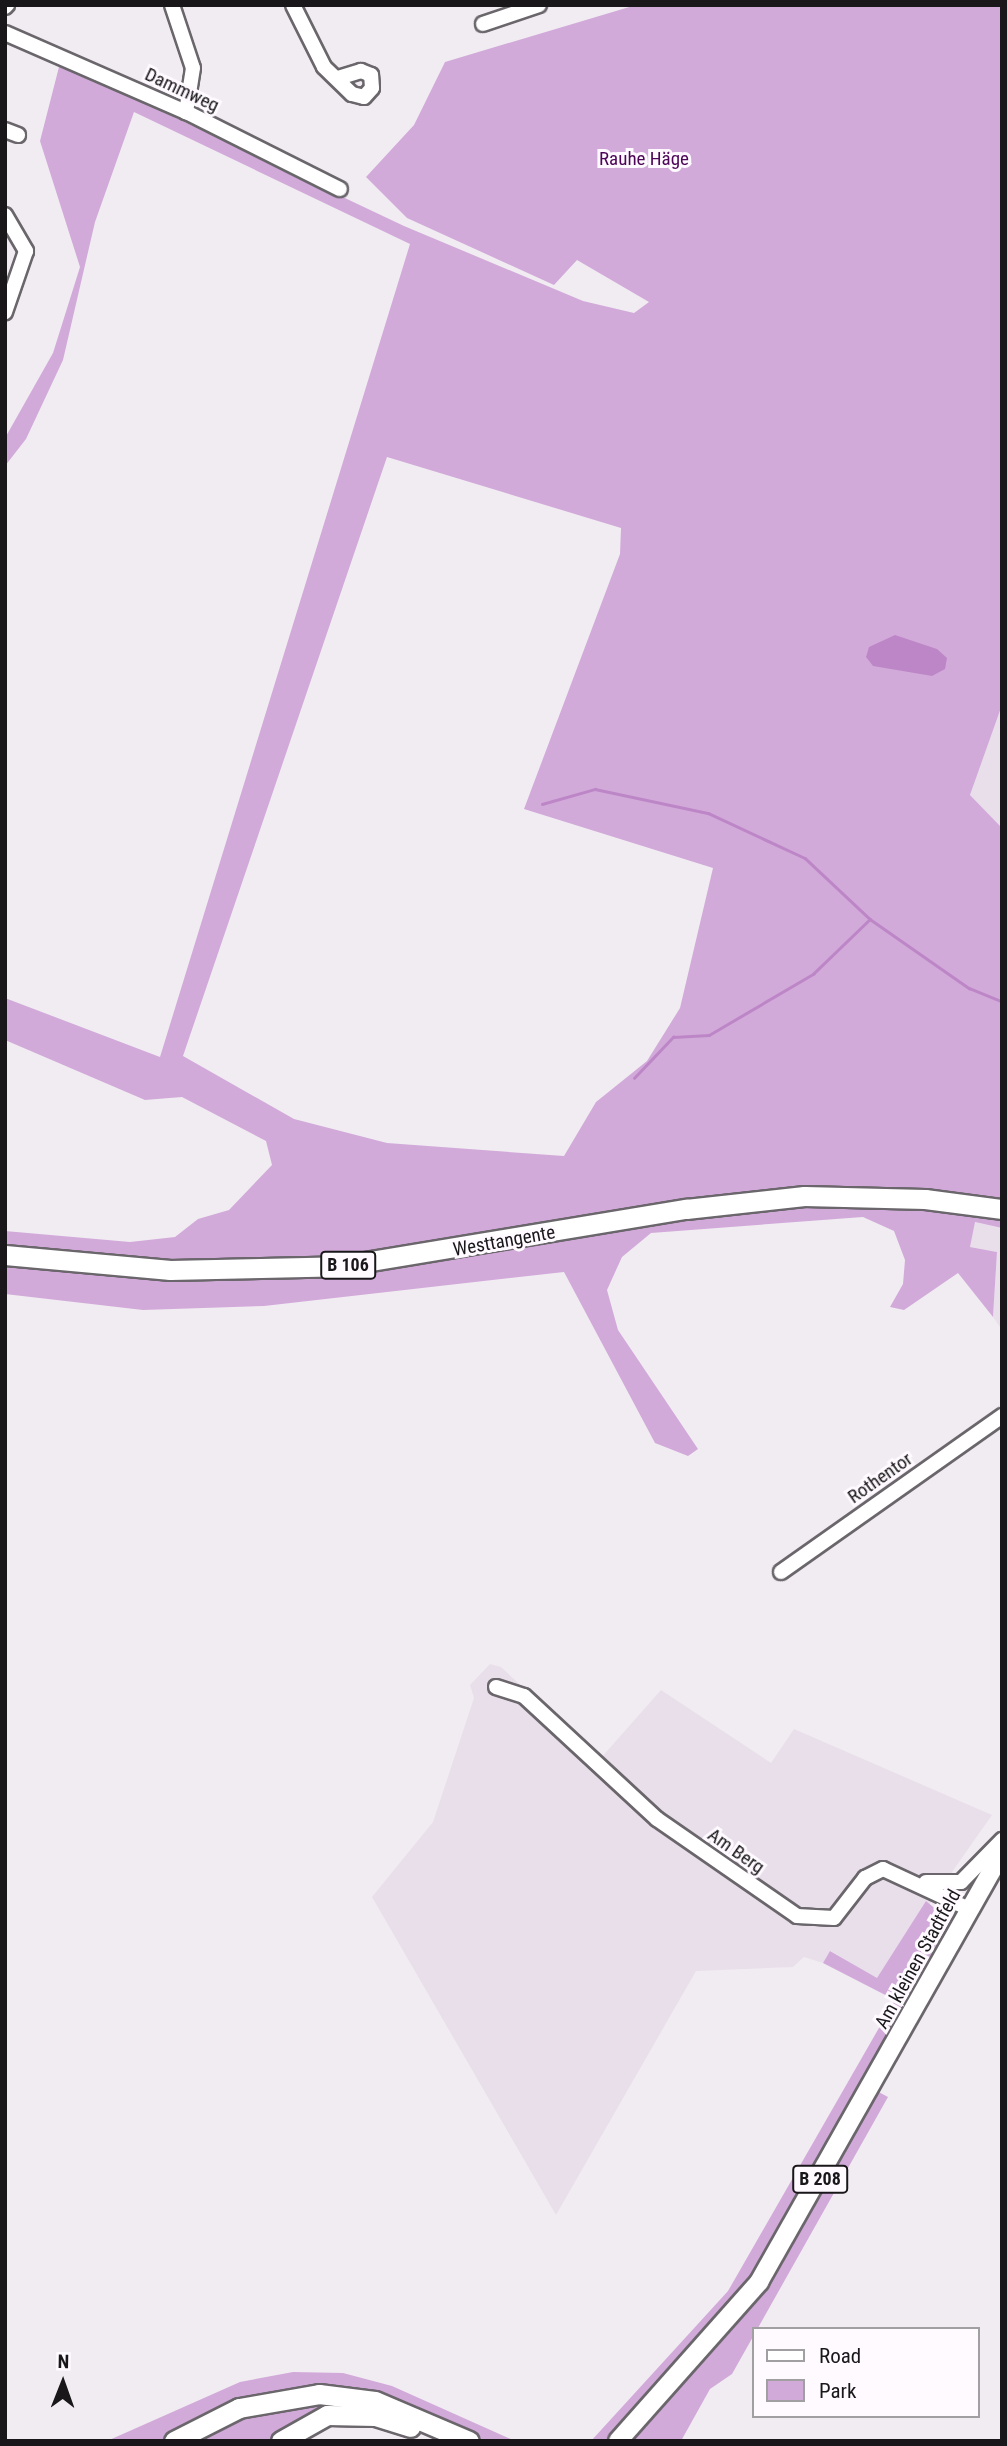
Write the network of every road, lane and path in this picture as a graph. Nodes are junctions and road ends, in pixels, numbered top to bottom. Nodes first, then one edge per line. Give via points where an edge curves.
1 (172, 5) edge
2 (293, 5) edge
3 (539, 5) edge
4 (483, 24) dead end
5 (5, 33) edge
6 (338, 78) dead end
7 (186, 112) junction
8 (340, 189) dead end
9 (5, 215) edge
10 (5, 312) edge
11 (1002, 1209) edge
12 (5, 1255) edge
13 (1002, 1416) edge
14 (781, 1572) dead end
15 (496, 1687) dead end
16 (1002, 1840) edge
17 (1002, 1852) edge
18 (918, 1881) junction
19 (969, 1909) junction
20 (174, 2441) edge
21 (281, 2441) edge
22 (442, 2441) edge
23 (469, 2441) edge
24 (618, 2441) edge

1 - 7 street via 194,68
2 - 6 street via 318,58
3 - 4 street
5 - 7 street, Dammweg
7 - 8 street, Dammweg
9 - 10 street via 26,251
11 - 12 highway, Westtangente / B 106 via 925,1199 804,1196 686,1209 340,1266 170,1270
13 - 14 street, Rothentor
15 - 18 street, Am Berg via 524,1696 657,1819 797,1916 834,1918 877,1871 896,1870
16 - 18 street via 961,1882
17 - 19 main road, Am kleinen Stadtfeld / B 208
18 - 19 street, Am Berg
19 - 24 main road, Am kleinen Stadtfeld / B 208 via 759,2282
20 - 23 highway via 239,2408 319,2394 375,2401
21 - 22 highway via 308,2421 349,2413 400,2423

